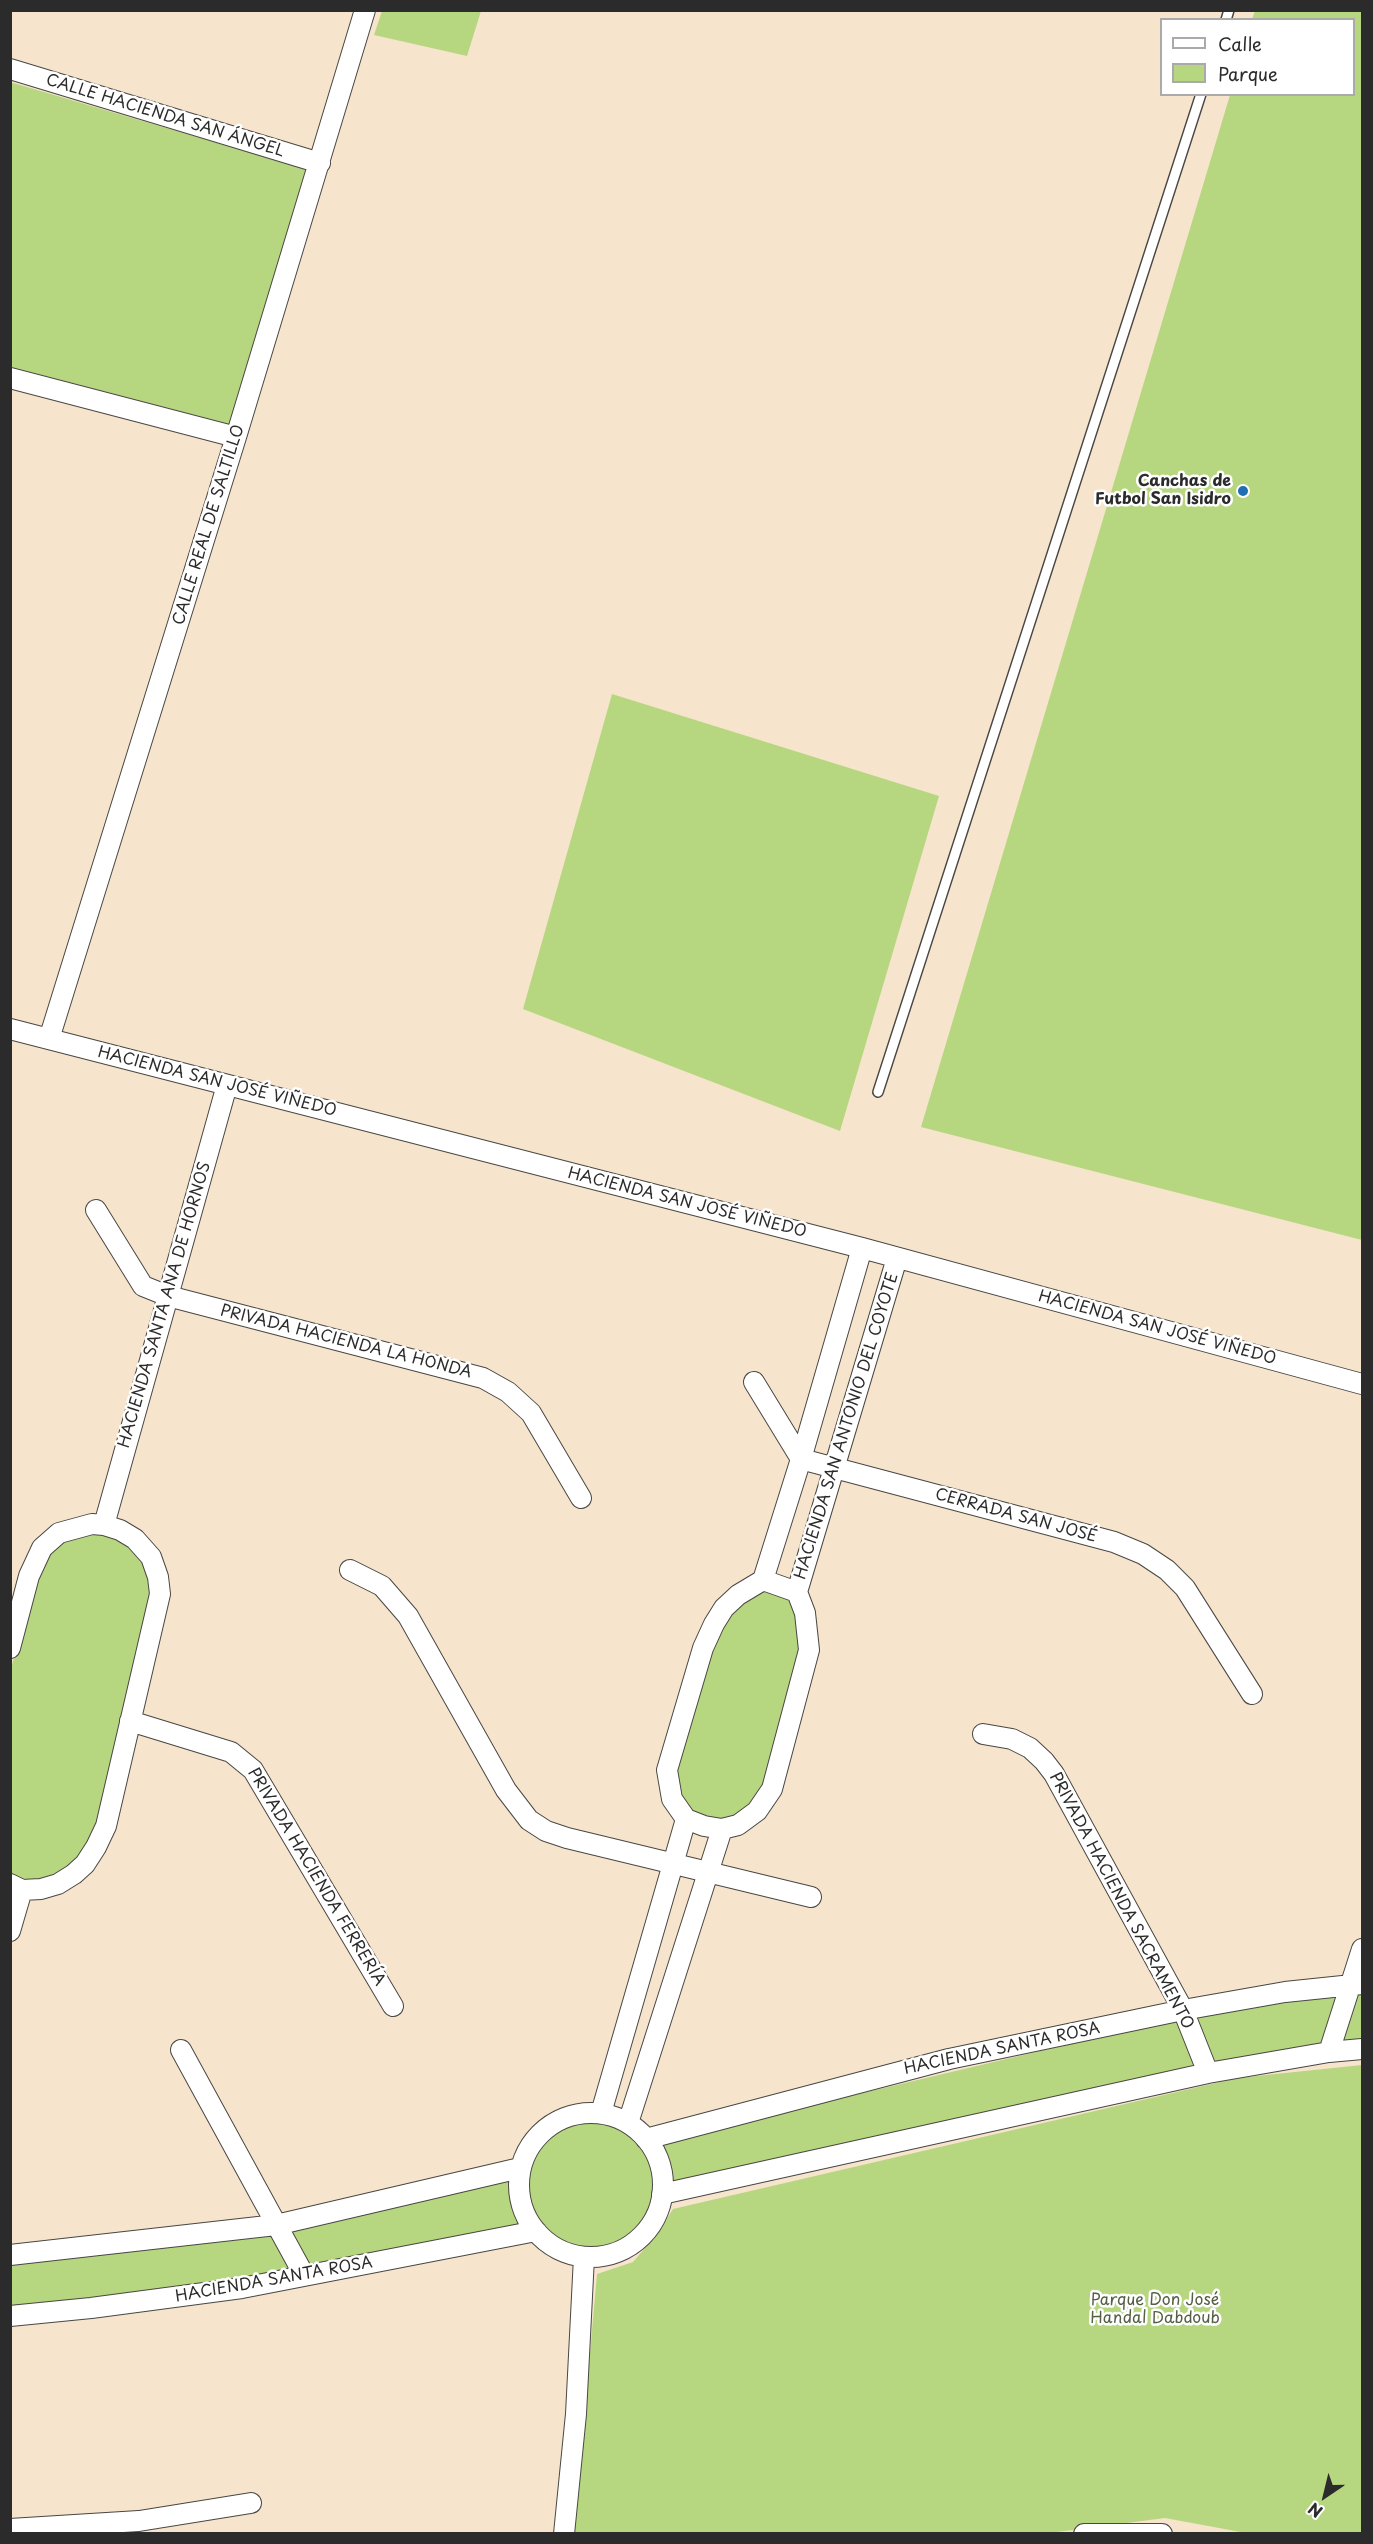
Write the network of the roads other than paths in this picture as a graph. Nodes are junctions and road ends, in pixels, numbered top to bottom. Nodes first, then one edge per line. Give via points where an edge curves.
1 (365, 10) edge
2 (10, 69) edge
3 (1200, 96) edge
4 (320, 163) junction
5 (10, 378) edge
6 (236, 437) junction
7 (10, 1029) edge
8 (49, 1039) junction
9 (226, 1085) junction
10 (878, 1092) dead end
11 (96, 1210) dead end
12 (862, 1248) junction
13 (897, 1258) junction
14 (168, 1296) junction
15 (754, 1382) dead end
16 (1362, 1384) edge
17 (801, 1459) junction
18 (833, 1468) junction
19 (581, 1498) dead end
20 (104, 1525) junction
21 (350, 1570) dead end
22 (763, 1580) junction
23 (797, 1592) junction
24 (10, 1648) edge
25 (1252, 1694) dead end
26 (130, 1721) junction
27 (983, 1734) dead end
28 (686, 1819) junction
29 (722, 1829) junction
30 (673, 1865) junction
31 (708, 1874) junction
32 (16, 1887) edge
33 (811, 1897) dead end
34 (10, 1931) edge
35 (1362, 1949) edge
36 (1357, 1984) edge
37 (393, 2006) dead end
38 (1183, 2010) junction
39 (1362, 2049) edge
40 (181, 2050) dead end
41 (1329, 2052) junction
42 (1208, 2073) junction
43 (602, 2113) junction
44 (628, 2123) junction
45 (646, 2139) junction
46 (520, 2168) junction
47 (662, 2194) junction
48 (276, 2225) junction
49 (536, 2231) junction
50 (10, 2255) edge
51 (584, 2256) junction
52 (304, 2275) junction
53 (10, 2316) edge
54 (251, 2504) dead end
55 (10, 2529) edge
56 (564, 2534) edge
57 (1084, 2534) edge
58 (1162, 2534) edge

1 - 4 street, CALLE REAL DE SALTILLO
2 - 4 street, CALLE HACIENDA SAN ÁNGEL
3 - 10 lane
4 - 6 street, CALLE REAL DE SALTILLO
5 - 6 street
6 - 8 street, CALLE REAL DE SALTILLO
7 - 8 street, HACIENDA SAN JOSÉ VIÑEDO
8 - 9 street, HACIENDA SAN JOSÉ VIÑEDO
9 - 12 street, HACIENDA SAN JOSÉ VIÑEDO
9 - 14 street, HACIENDA SANTA ANA DE HORNOS
11 - 14 street, PRIVADA HACIENDA LA HONDA via 143,1286
12 - 13 street, HACIENDA SAN JOSÉ VIÑEDO
12 - 17 street
13 - 16 street, HACIENDA SAN JOSÉ VIÑEDO
13 - 18 street, HACIENDA SAN ANTONIO DEL COYOTE
14 - 19 street, PRIVADA HACIENDA LA HONDA via 483,1378 508,1392 531,1413
14 - 20 street, HACIENDA SANTA ANA DE HORNOS
15 - 17 street
17 - 18 street, CERRADA SAN JOSÉ
17 - 22 street
18 - 23 street, HACIENDA SAN ANTONIO DEL COYOTE
18 - 25 street, CERRADA SAN JOSÉ via 1114,1542 1143,1554 1185,1588
20 - 24 street via 76,1526 42,1548 29,1576
20 - 26 street via 135,1539 151,1557 159,1585
21 - 30 street via 382,1586 408,1616 506,1790 529,1820 567,1838
22 - 23 street
22 - 28 street via 724,1608 703,1648 667,1770 672,1799
23 - 29 street, HACIENDA SAN ANTONIO DEL COYOTE via 805,1613 809,1650 772,1789 757,1811 738,1825
26 - 32 street via 106,1826 85,1864 58,1884 41,1889
26 - 37 street, PRIVADA HACIENDA FERRERÍA via 231,1752 254,1770
27 - 38 street, PRIVADA HACIENDA SACRAMENTO via 1012,1739 1044,1761
28 - 29 street
28 - 30 street
29 - 31 street
30 - 31 street
30 - 43 street
31 - 33 street
31 - 44 street
32 - 34 street
35 - 36 street
36 - 38 street, HACIENDA SANTA ROSA
36 - 41 street
38 - 42 street, PRIVADA HACIENDA SACRAMENTO
38 - 45 street, HACIENDA SANTA ROSA via 949,2059
39 - 41 street
40 - 48 street
41 - 42 street
42 - 47 street
43 - 44 street
43 - 46 street via 566,2116 550,2125 536,2136
44 - 45 street
45 - 47 street via 657,2156
46 - 48 street
46 - 49 street via 524,2212
47 - 51 street via 658,2212 636,2241 602,2256
48 - 50 street
48 - 52 street
49 - 51 street via 549,2244
49 - 52 street, HACIENDA SANTA ROSA
51 - 56 street via 576,2414
52 - 53 street, HACIENDA SANTA ROSA via 242,2288
54 - 55 street via 139,2521
57 - 58 street

